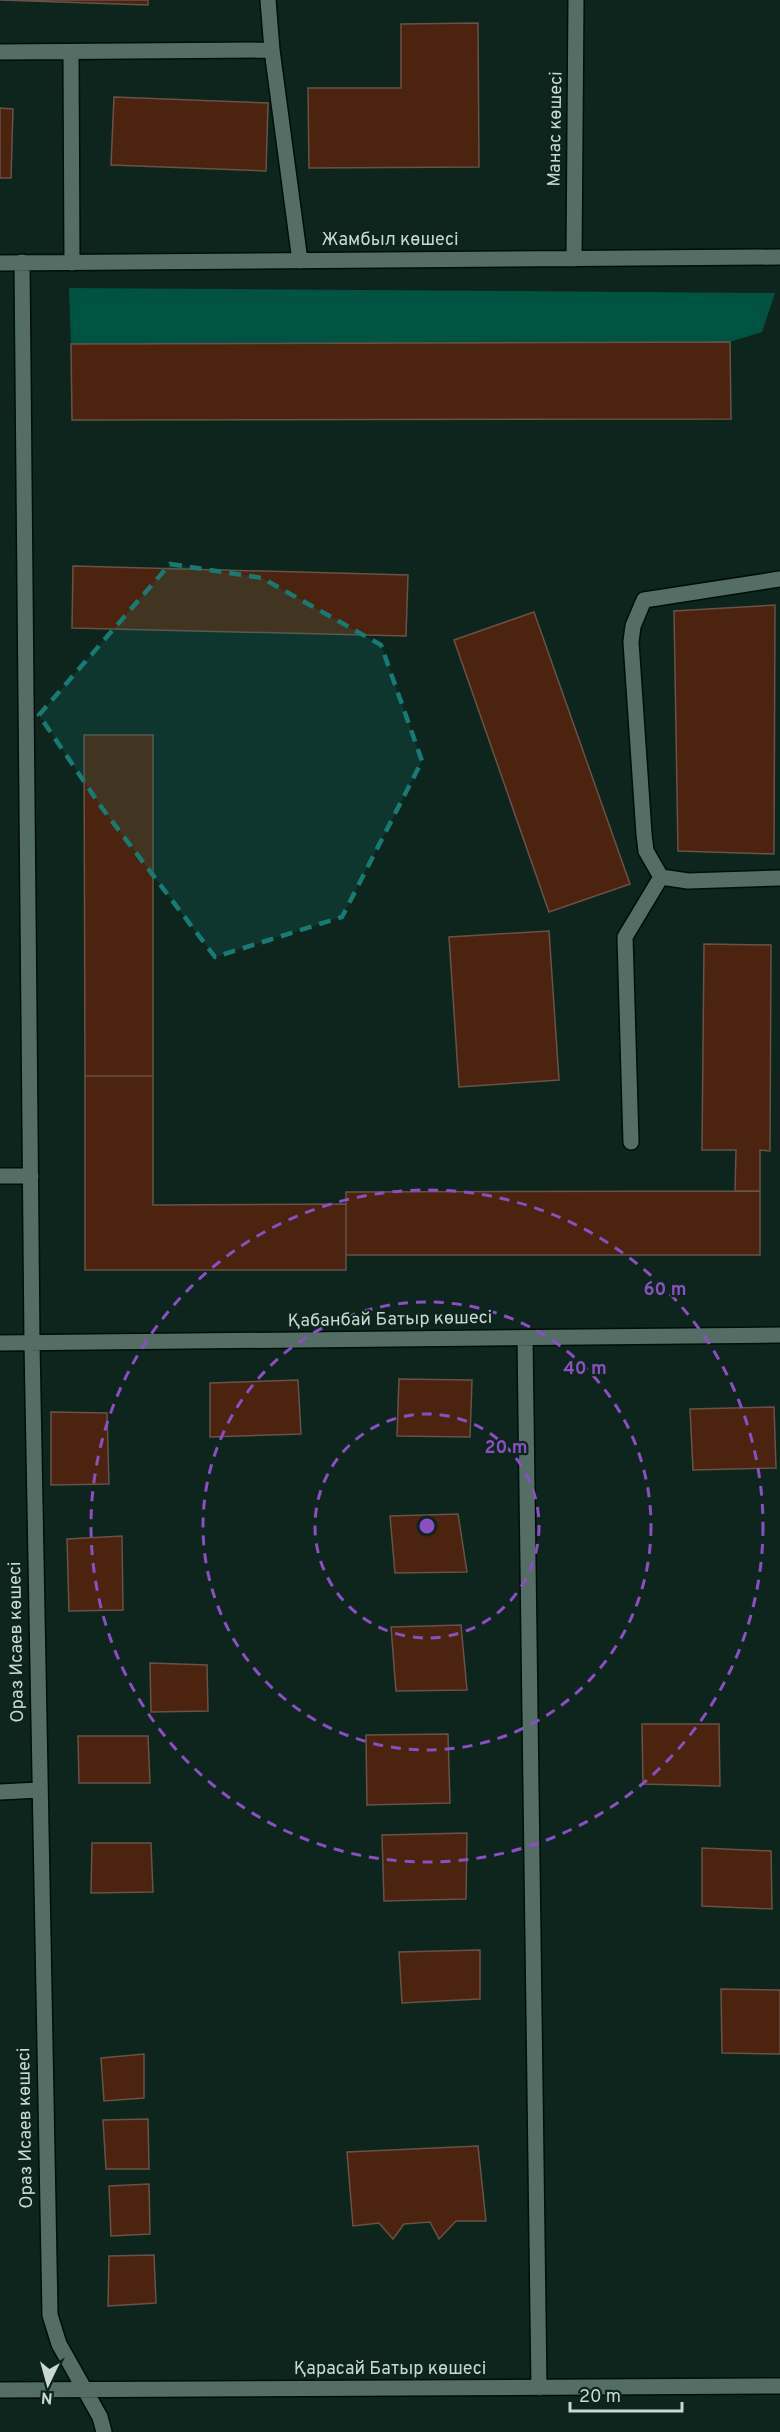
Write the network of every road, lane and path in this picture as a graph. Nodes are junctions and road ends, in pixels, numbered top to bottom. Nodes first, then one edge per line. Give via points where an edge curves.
1 (268, 0) edge
2 (576, 0) edge
3 (272, 50) junction
4 (0, 52) edge
5 (71, 53) junction
6 (780, 257) edge
7 (574, 259) junction
8 (300, 261) junction
9 (22, 262) junction
10 (72, 262) junction
11 (0, 263) edge
12 (780, 579) edge
13 (661, 877) junction
14 (780, 878) edge
15 (631, 1142) dead end
16 (0, 1176) edge
17 (31, 1176) junction
18 (780, 1335) edge
19 (525, 1338) junction
20 (0, 1343) edge
21 (32, 1343) junction
22 (39, 1790) junction
23 (0, 1792) edge
24 (780, 2386) edge
25 (539, 2388) junction
26 (0, 2390) edge
27 (85, 2390) junction
28 (104, 2432) edge

1 - 3 street
2 - 7 street, Манас көшесі
3 - 5 street
3 - 8 street
4 - 5 street
5 - 10 street
6 - 7 street, Жамбыл көшесі
7 - 8 street, Жамбыл көшесі
8 - 10 street, Жамбыл көшесі
9 - 10 street, Жамбыл көшесі
9 - 11 street, Жамбыл көшесі
9 - 17 street, Ораз Исаев көшесі
12 - 13 street via 644,600 633,626 644,834 646,851
13 - 14 street via 688,882
13 - 15 street via 625,937
16 - 17 street
17 - 21 street, Ораз Исаев көшесі
18 - 19 street, Қабанбай Батыр көшесі
19 - 21 street, Қабанбай Батыр көшесі
19 - 25 street
20 - 21 street, Қабанбай Батыр көшесі
21 - 22 street, Ораз Исаев көшесі
22 - 23 street
22 - 27 street, Ораз Исаев көшесі via 50,2314 59,2344
24 - 25 street, Қарасай Батыр көшесі
25 - 27 street, Қарасай Батыр көшесі
26 - 27 street, Қарасай Батыр көшесі
27 - 28 street, Ораз Исаев көшесі

